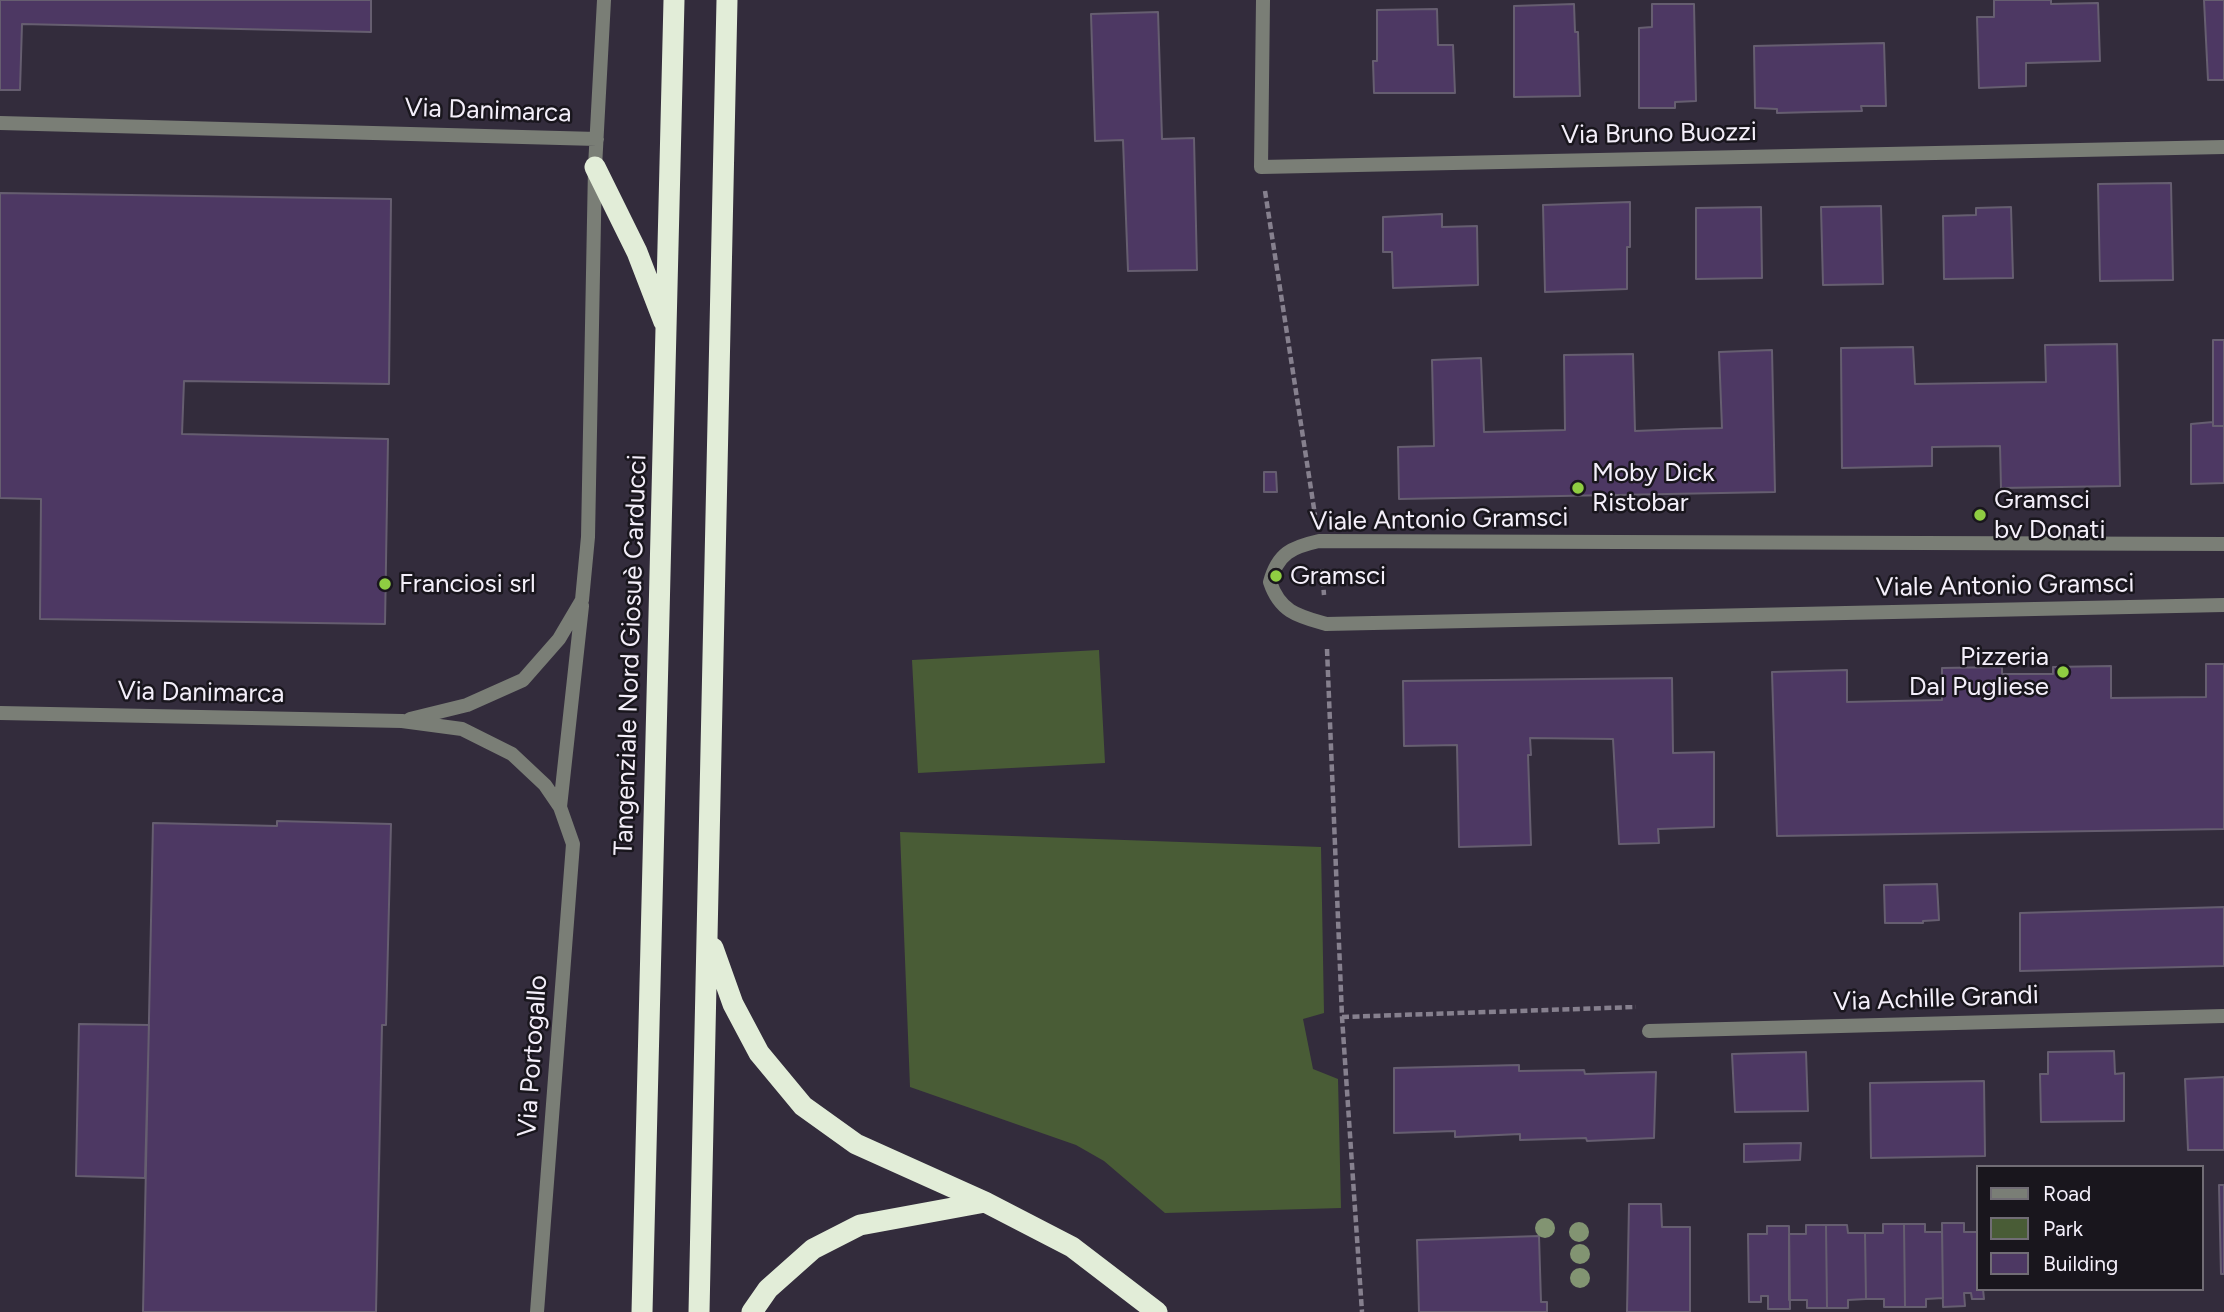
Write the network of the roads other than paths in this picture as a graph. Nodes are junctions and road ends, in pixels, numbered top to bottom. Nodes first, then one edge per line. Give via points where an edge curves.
1 (604, 0) edge
2 (674, 0) edge
3 (726, 0) edge
4 (1263, 0) edge
5 (0, 122) edge
6 (597, 139) junction
7 (2224, 147) edge
8 (595, 167) junction
9 (668, 331) junction
10 (2224, 544) edge
11 (582, 600) junction
12 (2224, 605) edge
13 (0, 713) edge
14 (401, 721) junction
15 (560, 807) junction
16 (708, 933) junction
17 (2224, 1016) edge
18 (1649, 1031) road end
19 (985, 1202) junction
20 (537, 1312) edge
21 (642, 1312) edge
22 (699, 1312) edge
23 (752, 1312) edge
24 (1157, 1312) edge

1 - 6 street
2 - 9 highway, Tangenziale Nord Giosuè Carducci
3 - 16 highway
4 - 7 street, Via Bruno Buozzi via 1261,167
5 - 6 street, Via Danimarca
6 - 8 street, Via Danimarca
8 - 9 highway via 638,252
8 - 11 street, Via Danimarca via 588,537
9 - 21 highway, Tangenziale Nord Giosuè Carducci
10 - 12 street, Viale Antonio Gramsci via 1320,541 1293,548 1278,561 1270,582 1275,597 1295,615 1326,624
11 - 14 street, Via Danimarca via 559,639 523,680 467,705
11 - 15 street, Via Danimarca
13 - 14 street, Via Danimarca
14 - 15 street, Via Danimarca via 462,729 512,754 545,785
15 - 20 street, Via Portogallo via 573,844
16 - 19 highway via 733,1004 752,1041 803,1106 856,1144
16 - 22 highway
17 - 18 street, Via Achille Grandi
19 - 23 highway via 860,1225 813,1249 768,1289
19 - 24 highway via 1072,1247

